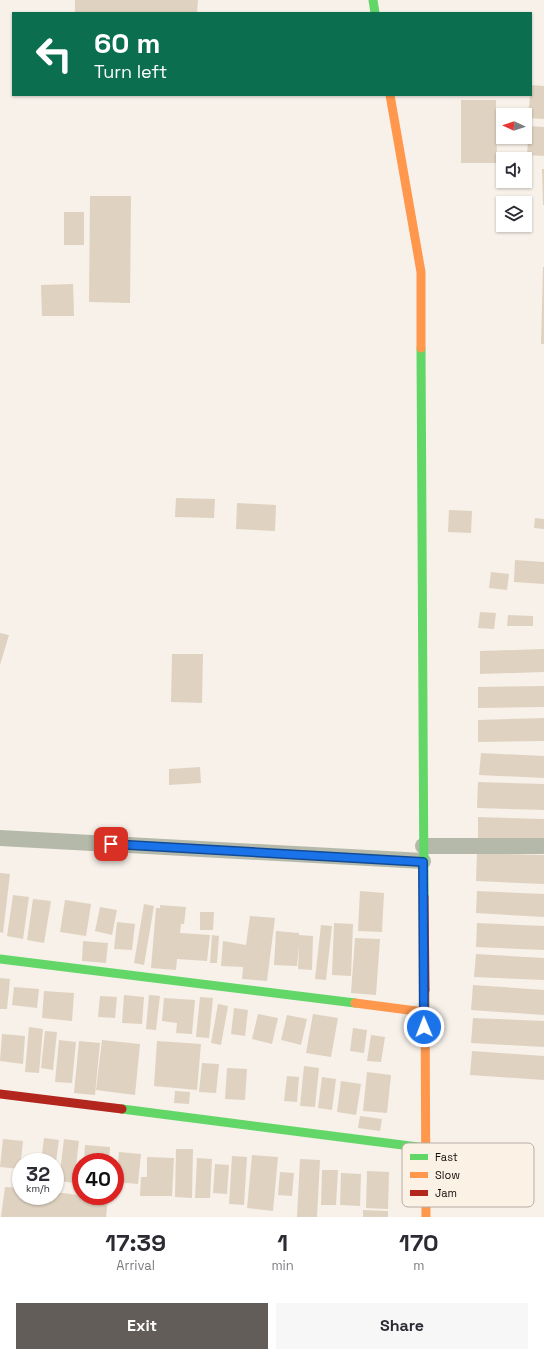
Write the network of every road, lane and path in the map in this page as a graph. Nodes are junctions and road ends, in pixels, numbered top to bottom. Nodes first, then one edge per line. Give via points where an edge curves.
1 (373, 0) edge
2 (376, 12) edge
3 (390, 96) edge
4 (0, 838) edge
5 (544, 846) edge
6 (423, 854) junction
7 (0, 959) edge
8 (424, 1012) junction
9 (0, 1094) edge
10 (426, 1143) edge
11 (402, 1145) edge

1 - 2 street
3 - 6 street via 421,272
4 - 6 street
5 - 6 street
6 - 8 street
7 - 8 street
8 - 10 street
9 - 11 street

